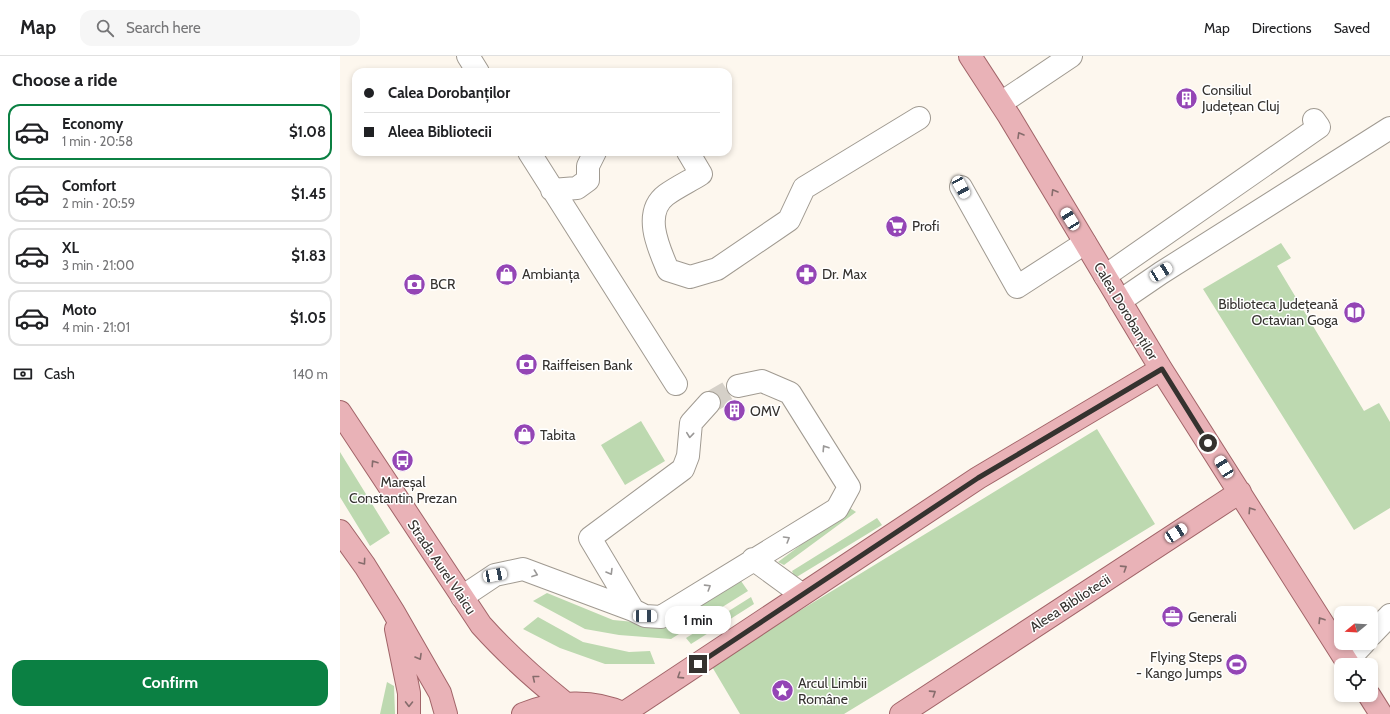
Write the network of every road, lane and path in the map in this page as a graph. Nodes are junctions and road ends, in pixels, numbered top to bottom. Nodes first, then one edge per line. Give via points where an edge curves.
1 (468, 56) edge
2 (970, 56) edge
3 (1071, 56) edge
4 (476, 68) edge
5 (1001, 103) junction
6 (919, 118) dead end
7 (1314, 120) dead end
8 (1390, 128) edge
9 (531, 156) edge
10 (593, 156) edge
11 (690, 156) edge
12 (961, 187) dead end
13 (552, 190) junction
14 (1085, 243) junction
15 (1105, 276) junction
16 (1120, 301) junction
17 (1162, 369) junction
18 (676, 384) dead end
19 (738, 386) tunnel mouth
20 (709, 403) tunnel mouth
21 (340, 412) edge
22 (1240, 492) junction
23 (340, 530) edge
24 (753, 559) junction
25 (801, 594) junction
26 (462, 597) junction
27 (393, 610) junction
28 (633, 610) junction
29 (1390, 615) edge
30 (1378, 628) edge
31 (1358, 650) edge
32 (1345, 658) edge
33 (1352, 658) edge
34 (1373, 702) edge
35 (565, 703) junction
36 (625, 713) edge
37 (409, 714) edge
38 (446, 714) edge
39 (523, 714) edge
40 (901, 714) edge
41 (1381, 714) edge

1 - 4 lane
2 - 5 main road, Calea Dorobanților
3 - 5 lane
14 -> 5 main road, Calea Dorobanților
6 - 11 lane via 804,188 789,220 717,268 690,278 668,270 656,245 654,214 664,196 701,174
7 - 15 lane via 1319,127
8 - 16 lane via 1161,272
9 - 13 lane
10 - 13 lane via 588,166 588,180 577,188
12 - 14 lane via 1017,287
13 - 18 lane
14 - 15 main road, Calea Dorobanților
15 - 16 main road, Calea Dorobanților
16 - 17 main road, Calea Dorobanților
17 - 22 main road, Calea Dorobanților
17 - 25 main road via 978,478
24 -> 19 lane via 837,509 849,487 790,393 762,381
20 -> 28 lane via 691,423 688,456 683,469 590,538
26 -> 21 main road, Strada Aurel Vlaicu
32 -> 22 main road, Calea Dorobanților
40 -> 22 main road, Aleea Bibliotecii
23 -> 27 main road
24 - 25 lane
28 -> 24 lane via 645,616 661,617
25 -> 36 main road
26 -> 28 lane via 495,575 523,570
35 -> 26 main road, Strada Aurel Vlaicu via 502,649 481,625
27 -> 37 main road via 409,693
27 -> 38 main road via 440,693
29 - 30 lane
31 - 33 lane
34 - 41 main road
35 - 36 main road via 595,704
35 - 39 main road

